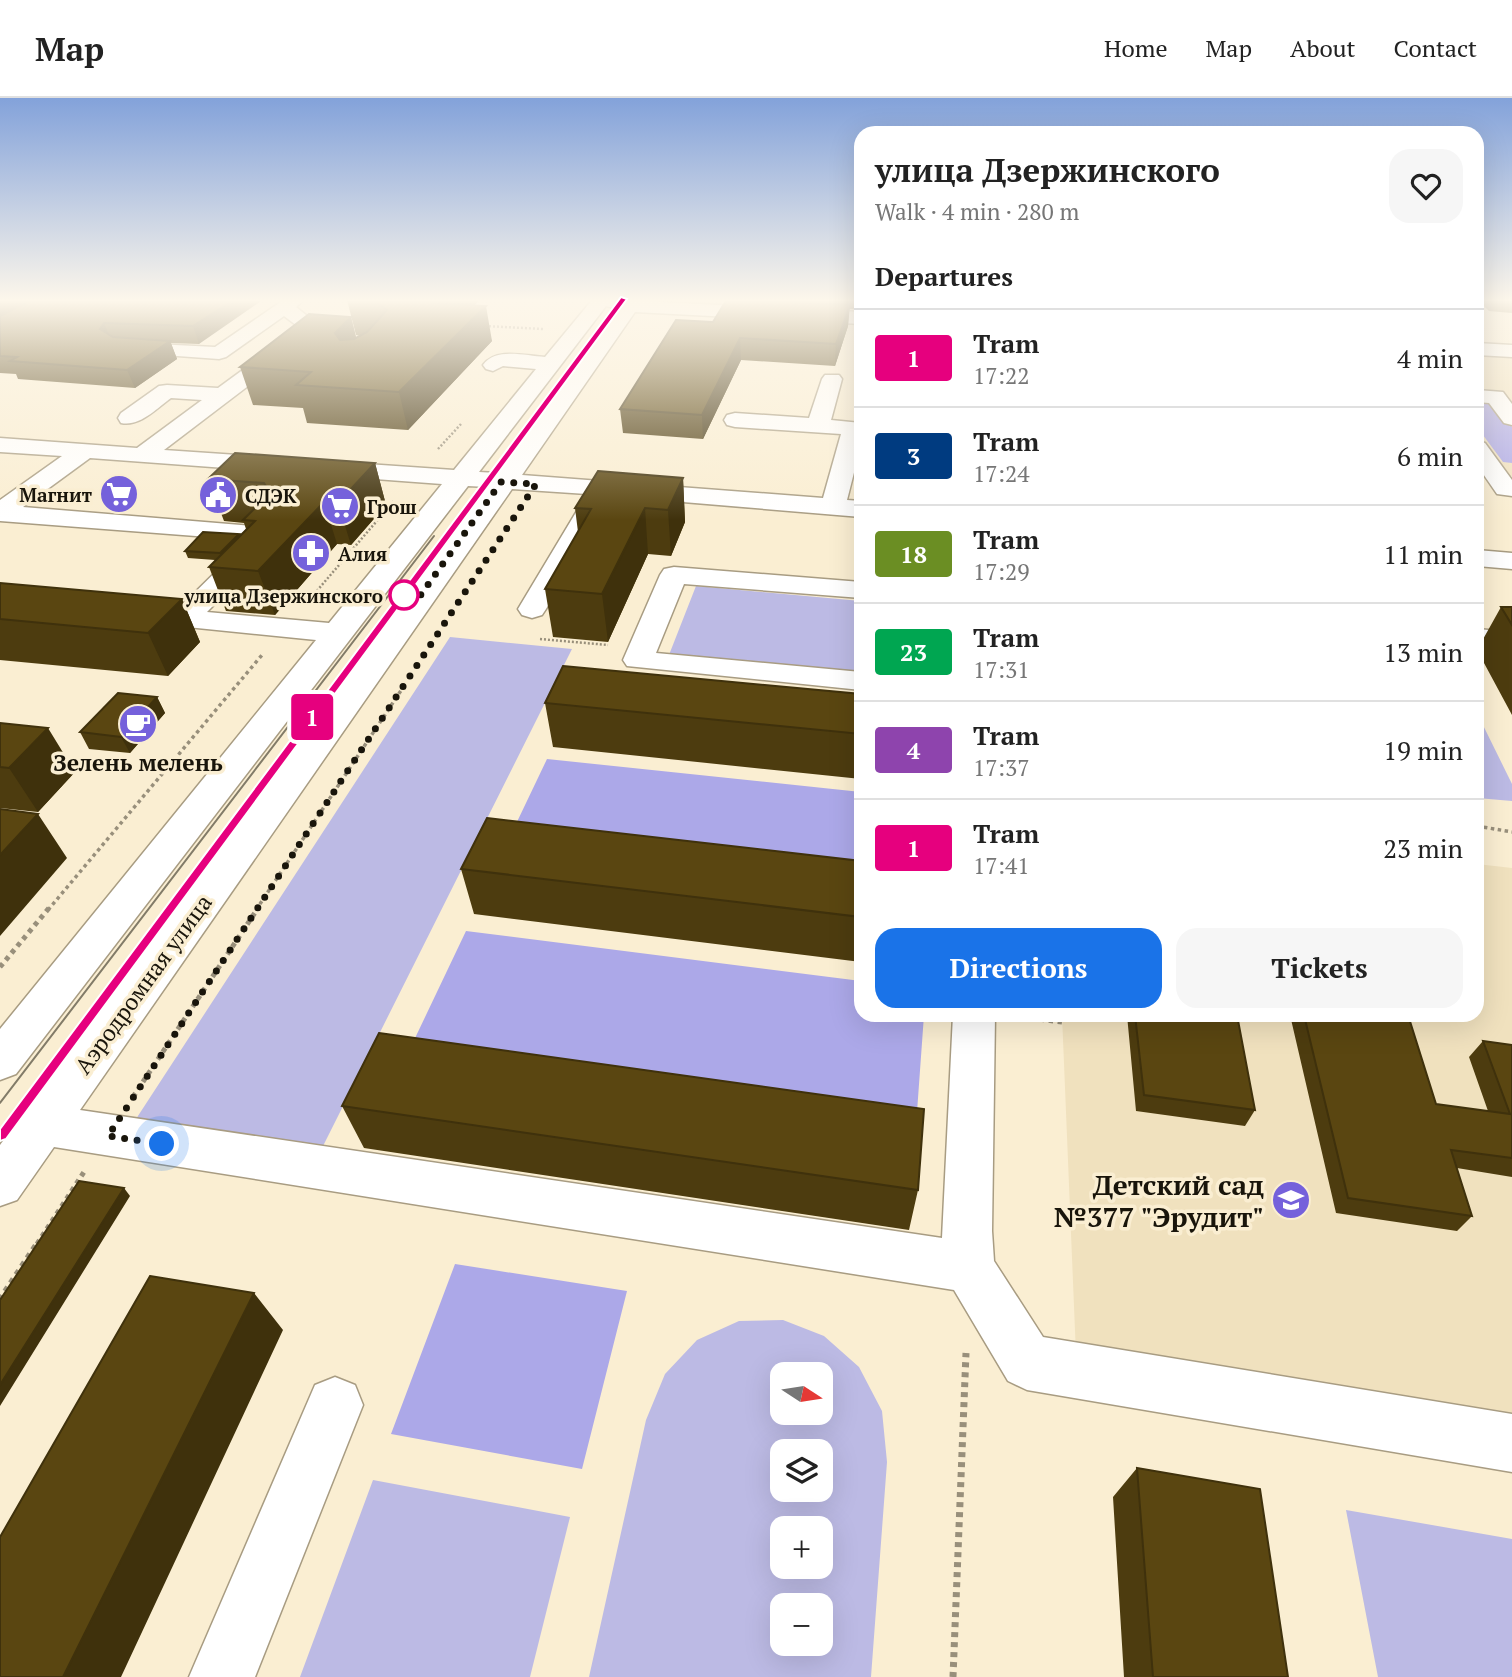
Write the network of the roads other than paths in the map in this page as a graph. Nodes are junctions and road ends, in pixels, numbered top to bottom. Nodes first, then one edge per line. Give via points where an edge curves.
1 (251, 373) edge
2 (544, 373) edge
3 (581, 373) edge
4 (832, 379) dead end
5 (221, 395) junction
6 (1484, 396) edge
7 (129, 418) dead end
8 (1512, 418) edge
9 (735, 420) dead end
10 (818, 426) junction
11 (854, 428) edge
12 (854, 432) edge
13 (0, 445) edge
14 (85, 451) junction
15 (141, 456) junction
16 (1484, 458) edge
17 (461, 479) junction
18 (501, 482) junction
19 (603, 488) junction
20 (1512, 489) edge
21 (833, 507) junction
22 (854, 508) edge
23 (0, 512) edge
24 (1484, 559) edge
25 (1512, 561) edge
26 (854, 589) edge
27 (532, 609) road end
28 (118, 614) edge
29 (184, 620) junction
30 (340, 633) junction
31 (1484, 639) edge
32 (1512, 641) edge
33 (854, 680) edge
34 (974, 1022) edge
35 (4, 1049) edge
36 (42, 1125) junction
37 (0, 1184) edge
38 (969, 1267) junction
39 (335, 1405) dead end
40 (1512, 1443) edge
41 (222, 1677) edge

1 - 5 street
2 - 17 street
3 - 18 street, Аэродромная улица
4 - 10 street
5 - 7 street via 167,391
5 - 15 street
6 - 8 street via 1495,397
9 - 10 street
10 - 11 street
12 - 21 street
13 - 14 street
14 - 15 street
14 - 23 street
15 - 17 street
16 - 20 street via 1506,489
17 - 18 street
17 - 30 street
18 - 19 street
18 - 36 street, Аэродромная улица
19 - 21 street
19 - 27 street
21 - 22 street
23 - 29 street via 269,534
24 - 25 street
26 - 33 street via 674,575 638,660
28 - 29 street
29 - 30 street
30 - 35 street
31 - 32 street
34 - 38 street
36 - 37 street, Аэродромная улица
36 - 38 street
38 - 40 street via 1027,1363
39 - 41 street

